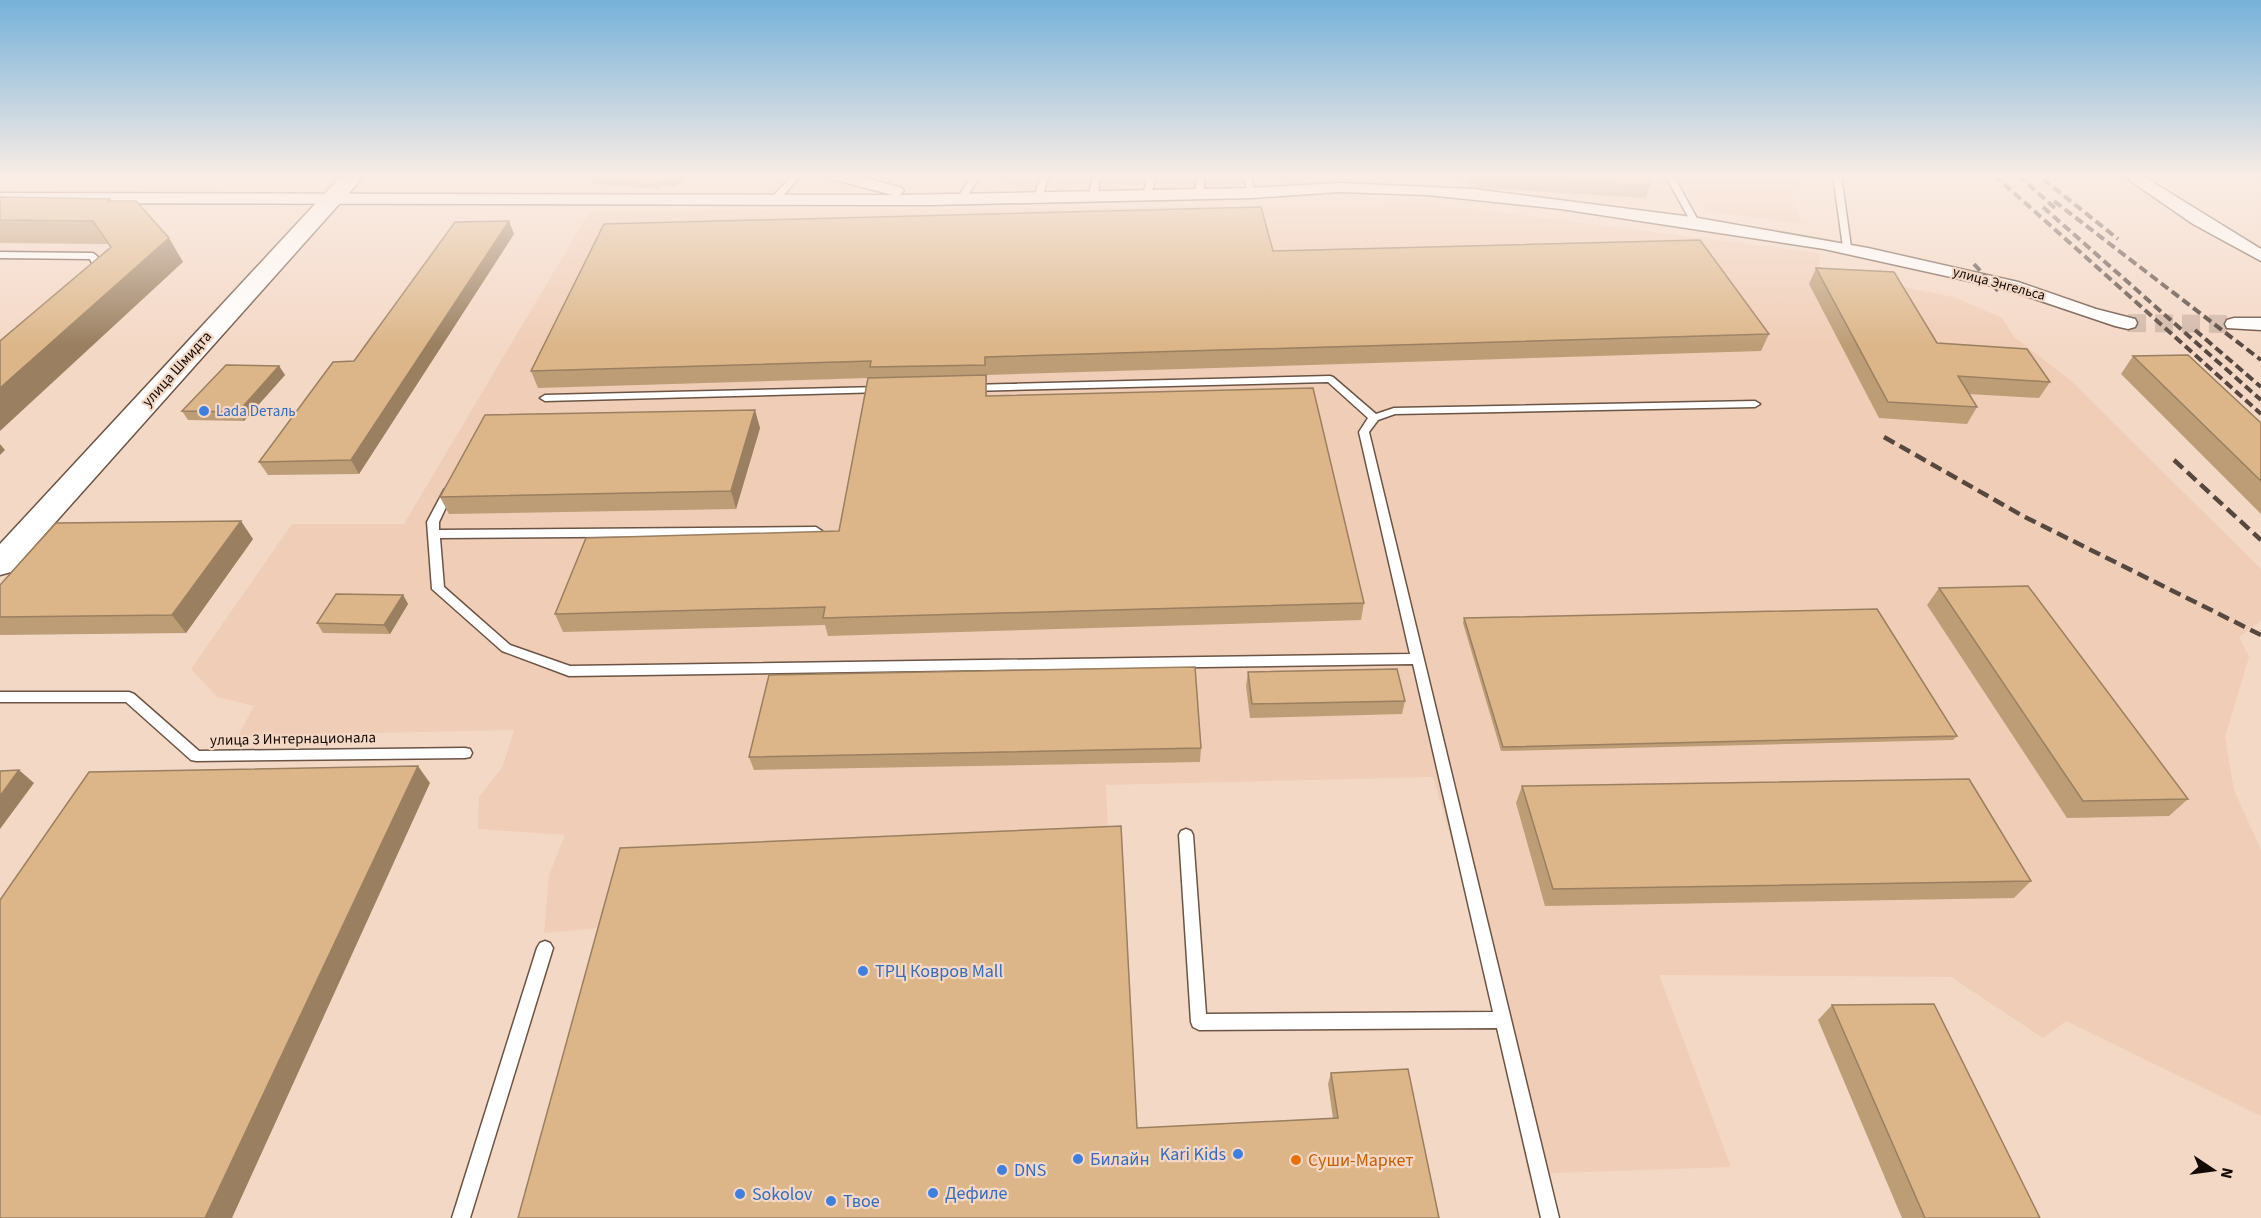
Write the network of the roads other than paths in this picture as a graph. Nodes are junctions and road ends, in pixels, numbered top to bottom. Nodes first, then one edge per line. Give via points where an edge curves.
1 (302, 232) edge
2 (1755, 232) edge
3 (1845, 232) edge
4 (2219, 232) edge
5 (1847, 247) junction
6 (0, 255) edge
7 (2261, 256) edge
8 (93, 282) edge
9 (2128, 323) tunnel mouth
10 (2234, 324) tunnel mouth
11 (2261, 324) edge
12 (961, 388) edge
13 (890, 390) edge
14 (545, 398) dead end
15 (1755, 404) dead end
16 (1374, 418) junction
17 (454, 481) edge
18 (816, 531) edge
19 (434, 534) junction
20 (0, 564) edge
21 (1418, 659) junction
22 (0, 696) edge
23 (465, 753) dead end
24 (1186, 835) dead end
25 (545, 948) dead end
26 (1503, 1020) junction
27 (461, 1218) edge
28 (1550, 1218) edge

1 - 20 main road, улица Шмидта
2 - 5 street, улица Энгельса
3 - 5 lane
4 - 7 street
5 - 9 street, улица Энгельса via 2013,286 2089,315
6 - 8 lane via 93,256 101,274
10 - 11 street
12 - 16 lane via 1330,379
13 - 14 lane
15 - 16 lane via 1394,411
16 - 21 lane via 1364,432
17 - 19 lane via 433,522
18 - 19 lane
19 - 21 lane via 438,589 506,648 569,671
21 - 26 lane
22 - 23 lane, улица 3 Интернационала via 129,697 196,756
24 - 26 lane via 1199,1022
25 - 27 lane
26 - 28 lane

